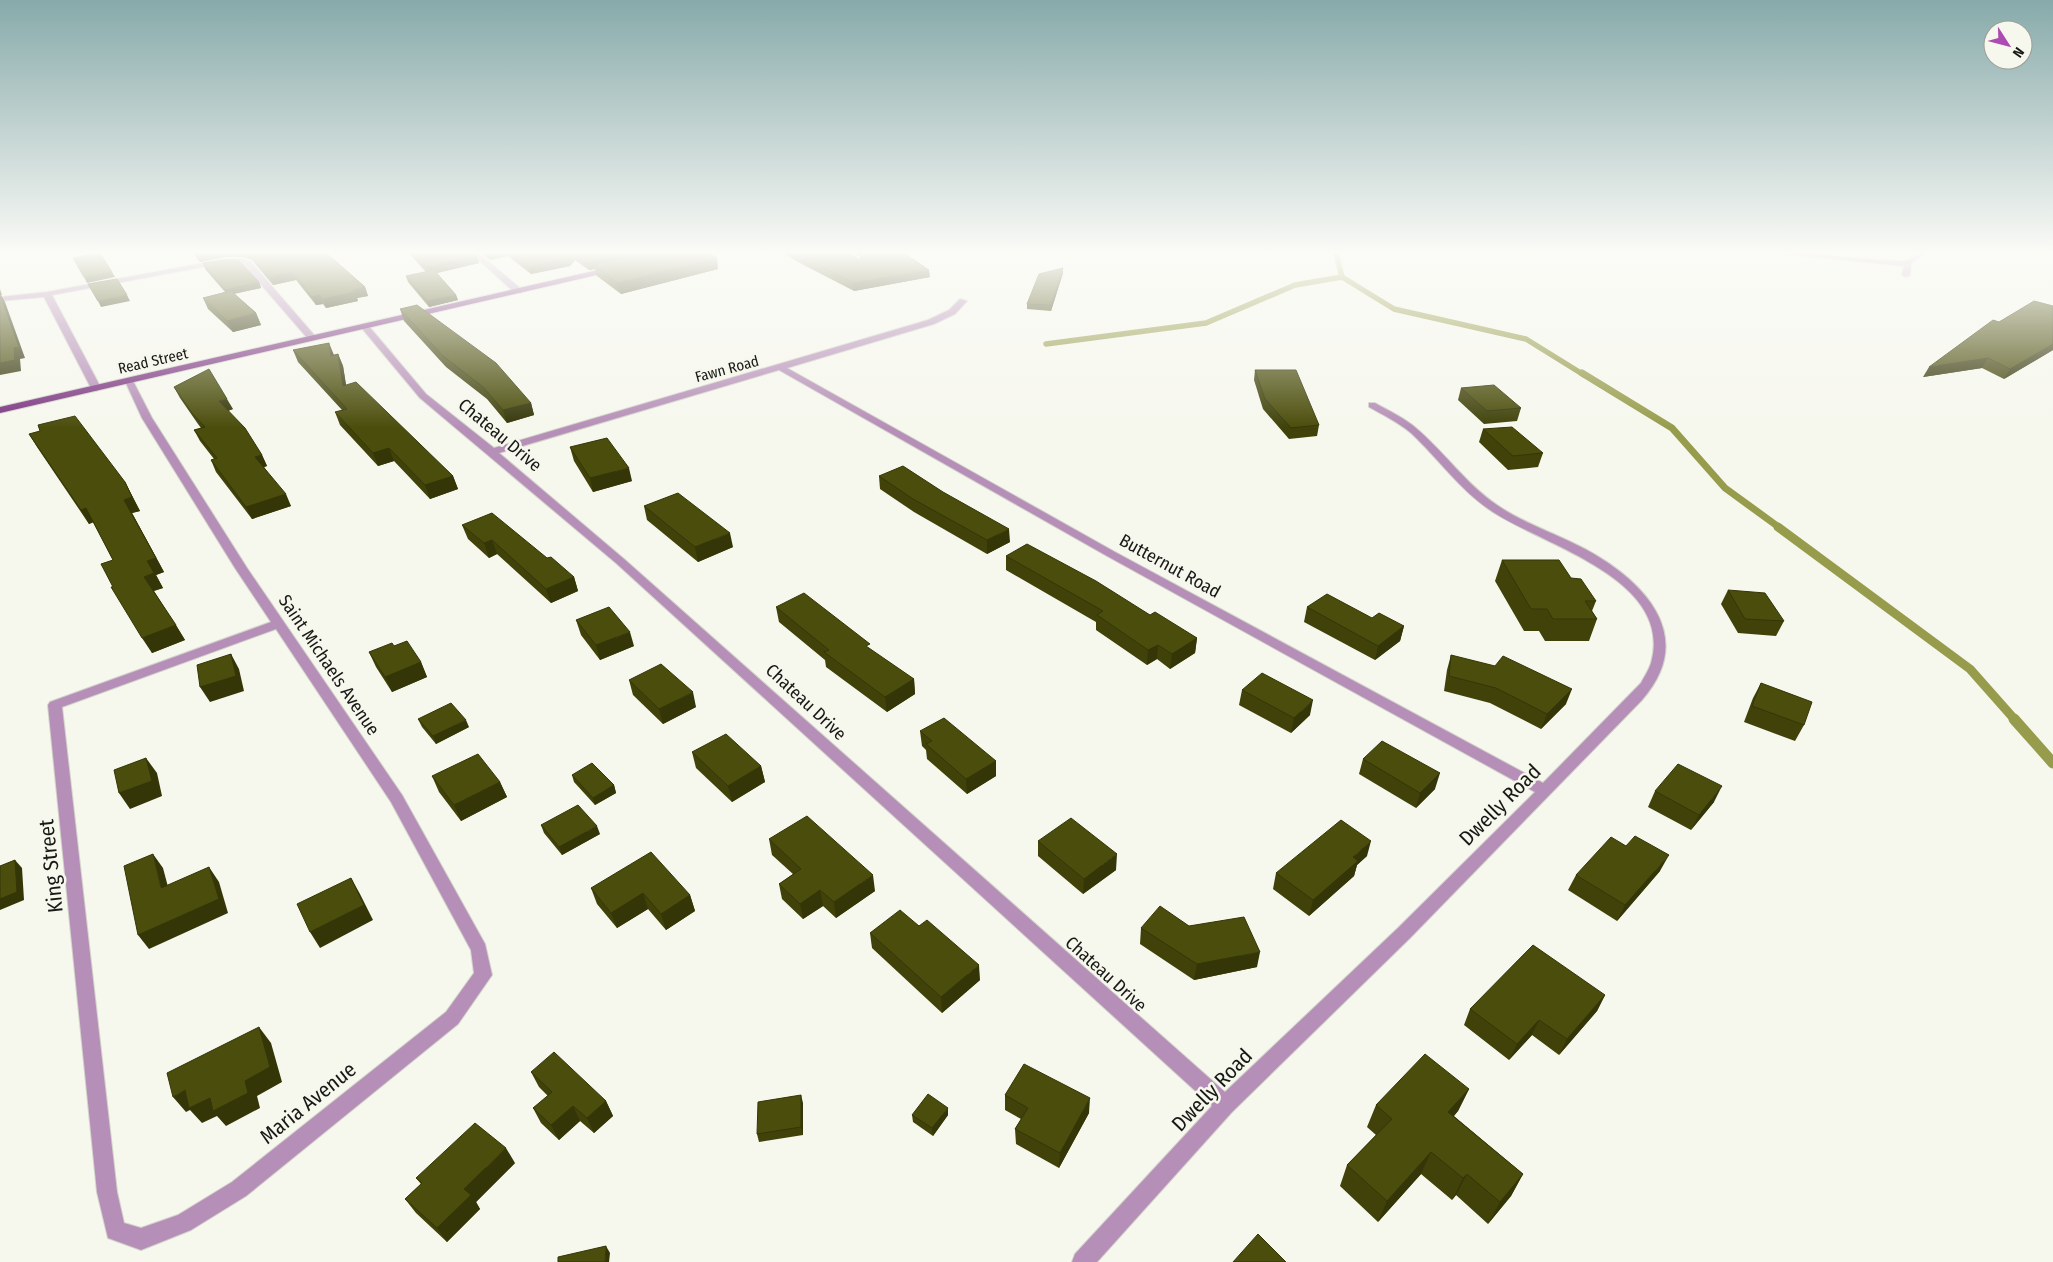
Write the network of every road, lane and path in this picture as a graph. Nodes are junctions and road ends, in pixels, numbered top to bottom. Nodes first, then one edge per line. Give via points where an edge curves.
1 (55, 310) edge
2 (288, 310) edge
3 (435, 310) edge
4 (954, 310) edge
5 (364, 326) junction
6 (312, 338) junction
7 (781, 368) junction
8 (129, 381) junction
9 (96, 388) junction
10 (1372, 405) dead end
11 (0, 410) edge
12 (492, 452) junction
13 (279, 624) junction
14 (1546, 791) junction
15 (482, 976) joint
16 (1225, 1105) junction
17 (141, 1239) joint
18 (1083, 1262) edge

1 - 9 street
2 - 6 street
3 - 5 main road, Read Street
4 - 7 street, Fawn Road via 932,322
5 - 6 main road, Read Street
5 - 12 street, Chateau Drive via 423,396
6 - 8 main road, Read Street
7 - 12 street, Fawn Road
7 - 14 street, Butternut Road via 1111,554
8 - 9 main road, Read Street
8 - 13 street, Saint Michaels Avenue via 147,418
9 - 11 main road, Read Street
10 - 14 street, Dwelly Road via 1415,432 1492,507 1606,566 1626,582 1654,615 1662,641 1647,685
12 - 16 street, Chateau Drive via 730,659
13 - 15 street, Saint Michaels Avenue via 397,799 479,949
13 - 17 street, King Street via 55,705 107,1192 114,1231
14 - 16 street, Dwelly Road
15 - 17 street, Maria Avenue via 452,1018 239,1189 184,1223
16 - 18 street, Dwelly Road

